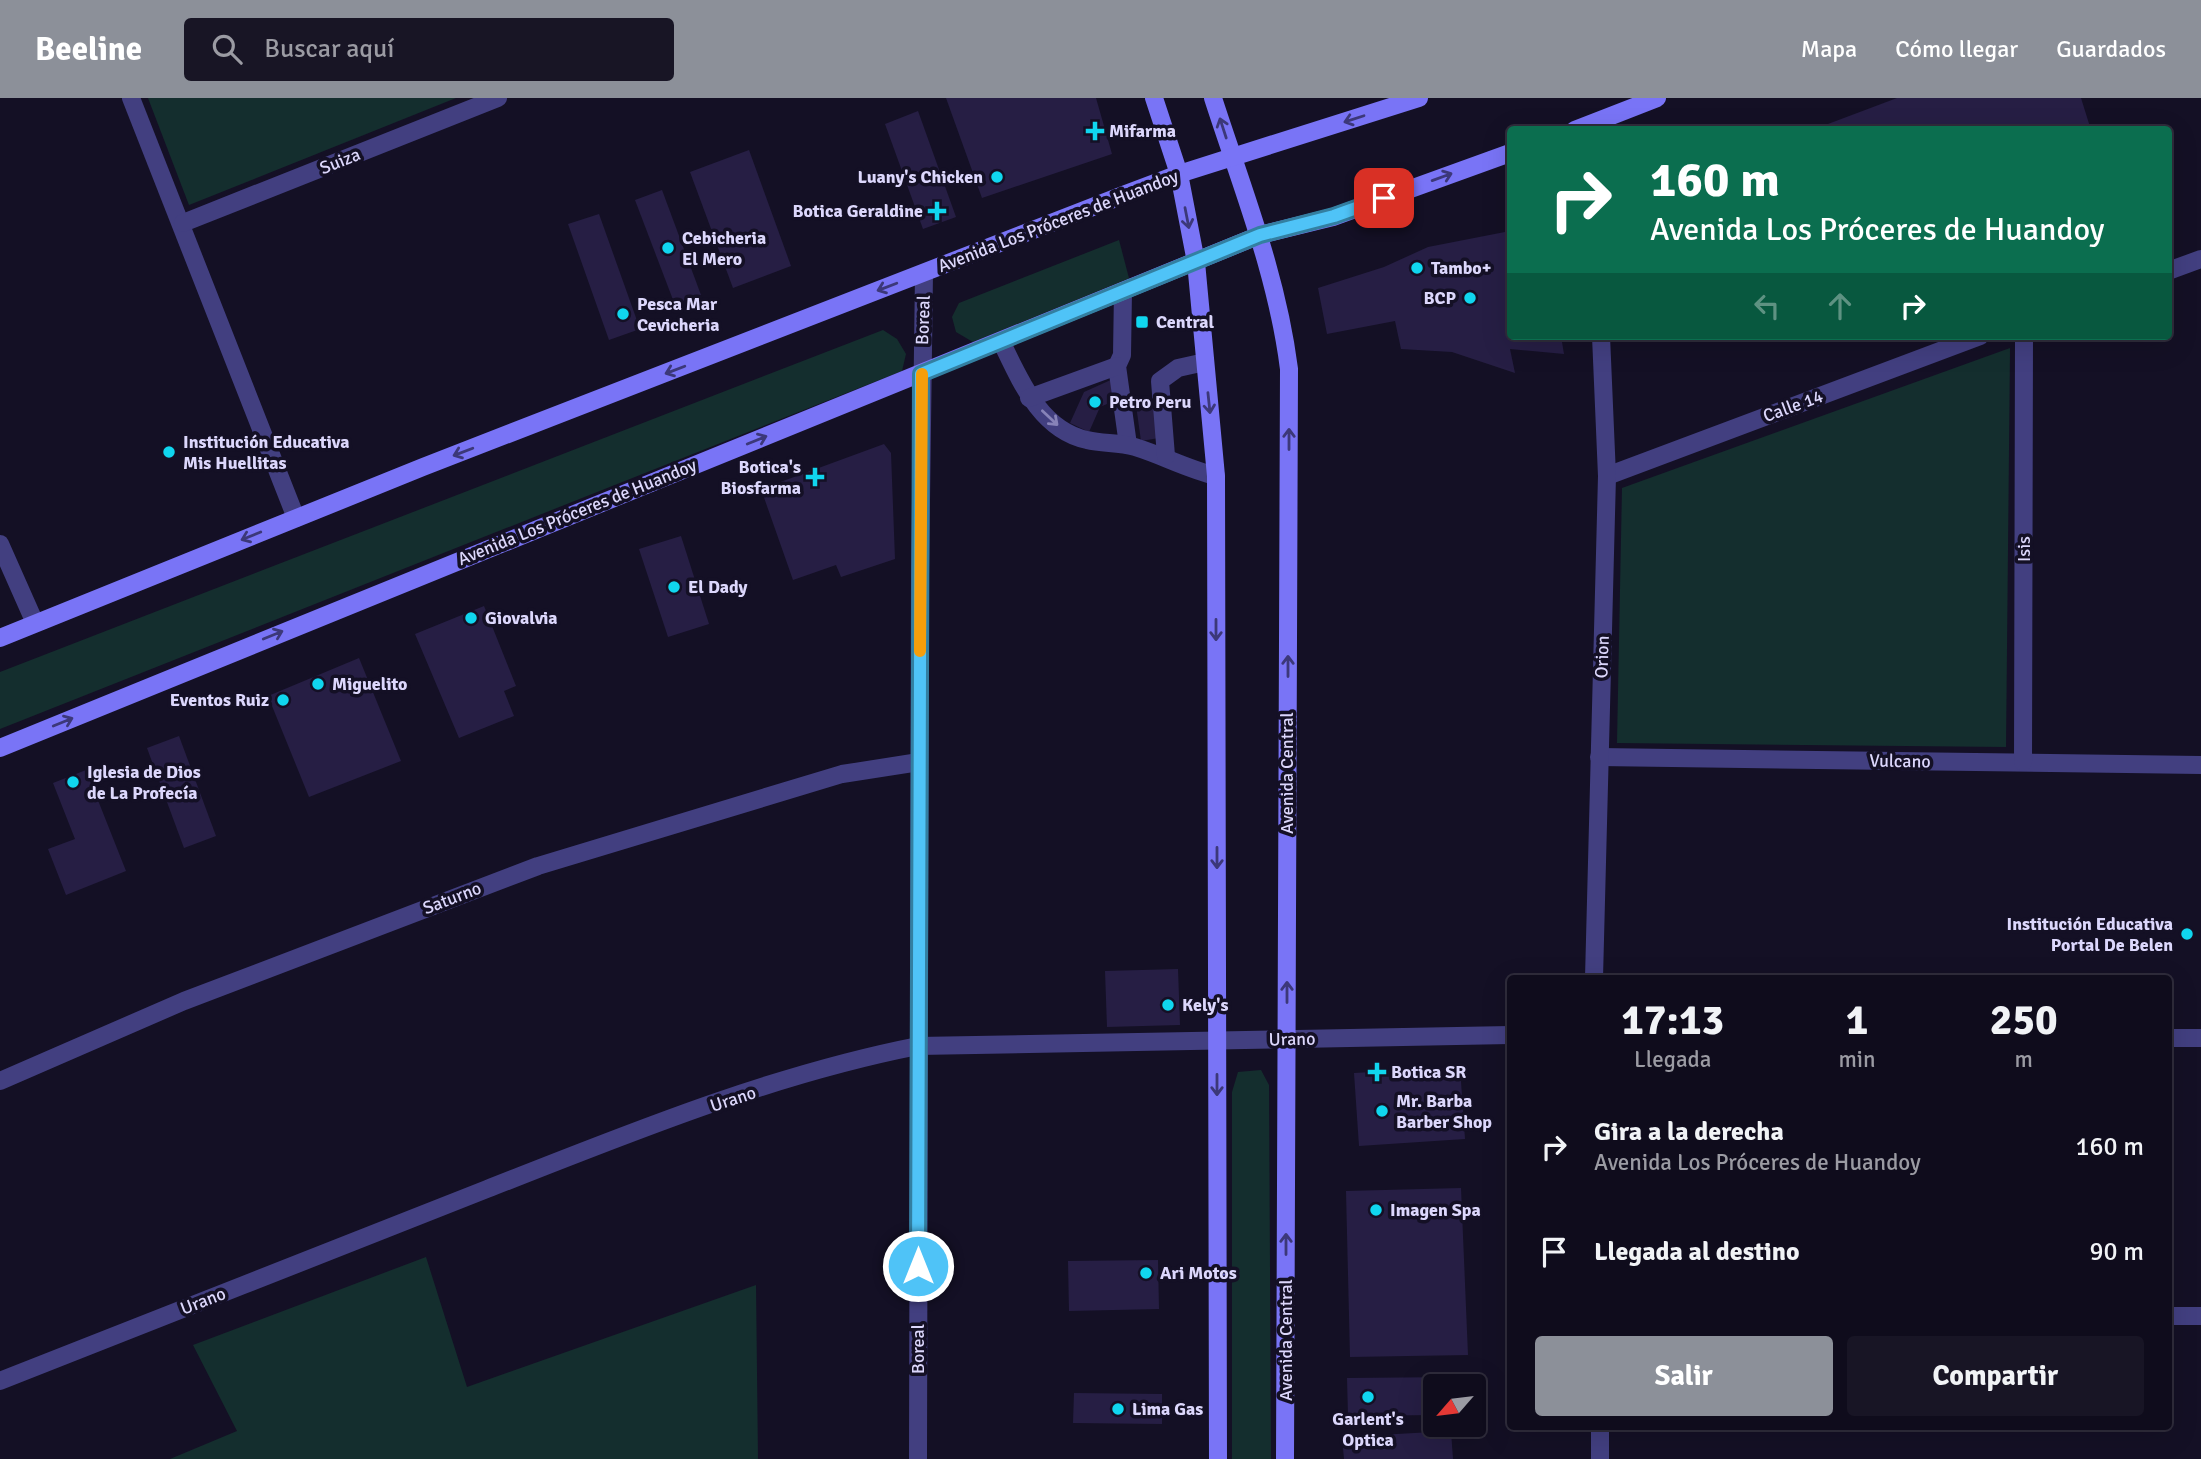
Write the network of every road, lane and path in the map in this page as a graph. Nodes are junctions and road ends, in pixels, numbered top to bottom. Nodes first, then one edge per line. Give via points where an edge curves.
1 (131, 98) edge
2 (498, 98) edge
3 (1154, 98) edge
4 (1213, 98) edge
5 (1419, 98) edge
6 (1657, 98) edge
7 (1585, 126) edge
8 (1507, 154) edge
9 (1232, 158) junction
10 (1179, 174) junction
11 (183, 223) junction
12 (1260, 235) junction
13 (2201, 260) edge
14 (1196, 262) junction
15 (2172, 270) edge
16 (924, 273) junction
17 (1123, 290) junction
18 (1601, 340) edge
19 (1969, 340) edge
20 (2024, 340) edge
21 (1001, 341) junction
22 (1205, 362) junction
23 (1117, 366) junction
24 (921, 374) junction
25 (1029, 398) junction
26 (1128, 445) junction
27 (1166, 456) junction
28 (1216, 476) junction
29 (1607, 476) junction
30 (296, 519) junction
31 (0, 544) edge
32 (35, 623) junction
33 (0, 638) edge
34 (0, 748) edge
35 (1599, 757) junction
36 (919, 762) junction
37 (2023, 762) junction
38 (2201, 765) edge
39 (1594, 975) edge
40 (1507, 1035) edge
41 (1287, 1038) junction
42 (2172, 1038) edge
43 (2201, 1038) edge
44 (1217, 1041) junction
45 (918, 1046) junction
46 (0, 1081) edge
47 (2172, 1316) edge
48 (2201, 1316) edge
49 (0, 1381) edge
50 (1600, 1430) edge
51 (918, 1459) edge
52 (1218, 1459) edge
53 (1285, 1459) edge
54 (1600, 1459) edge

1 - 11 street
2 - 11 street, Suiza
3 - 10 main road
9 -> 4 main road, Avenida Central
5 -> 9 main road, Avenida Los Próceres de Huandoy
6 - 7 main road
12 -> 8 main road, Avenida Los Próceres de Huandoy via 1334,216
9 - 10 main road, Avenida Los Próceres de Huandoy
9 - 12 main road, Avenida Central
10 -> 14 main road
10 - 16 main road, Avenida Los Próceres de Huandoy
11 - 30 street
12 - 14 main road, Avenida Los Próceres de Huandoy
41 -> 12 main road, Avenida Central via 1289,369 1282,314
13 - 15 street
14 - 17 main road, Avenida Los Próceres de Huandoy
14 - 22 main road
16 - 24 street, Boreal
16 -> 30 main road, Avenida Los Próceres de Huandoy
17 - 21 main road, Avenida Los Próceres de Huandoy
17 - 23 street via 1122,355
18 - 29 street, Orion
19 - 29 street, Calle 14
20 - 37 street, Isis
21 - 24 main road, Avenida Los Próceres de Huandoy
21 - 25 street
22 - 27 street via 1178,368 1160,382
22 -> 28 main road
23 - 25 street
23 - 26 street
34 -> 24 main road, Avenida Los Próceres de Huandoy
24 - 36 street, Boreal
25 -> 26 street via 1068,435
26 - 27 street
27 - 28 street via 1183,468
28 -> 44 main road
29 - 35 street, Orion
30 -> 32 main road, Avenida Los Próceres de Huandoy
31 - 32 street
32 - 33 main road, Avenida Los Próceres de Huandoy
35 - 37 street, Vulcano
35 - 39 street, Orion
36 - 45 street, Boreal
36 - 46 street, Saturno via 842,774 538,866 184,1001
37 - 38 street, Vulcano
40 - 41 street, Urano
41 - 44 street, Urano
53 -> 41 main road, Avenida Central
42 - 43 street
44 - 45 street, Urano
44 -> 52 main road
45 - 49 street, Urano via 825,1069 580,1153
45 - 51 street, Boreal
47 - 48 street
50 - 54 street

